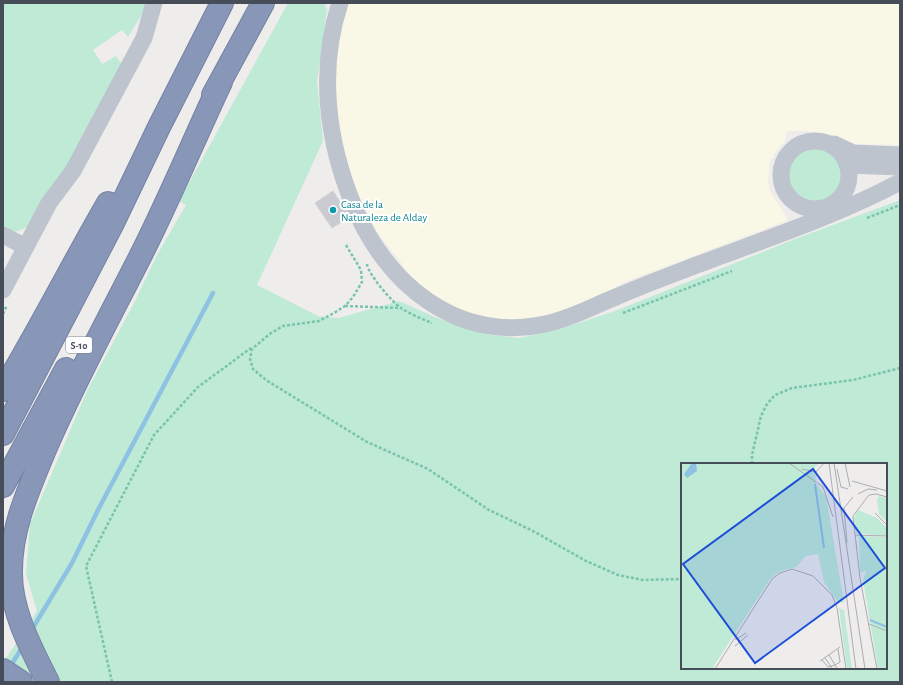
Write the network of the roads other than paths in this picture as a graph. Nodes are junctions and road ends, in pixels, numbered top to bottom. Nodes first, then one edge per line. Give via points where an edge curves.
1 (154, 3) edge
2 (222, 3) edge
3 (263, 3) edge
4 (340, 3) edge
5 (221, 82) junction
6 (159, 127) junction
7 (824, 143) junction
8 (900, 155) edge
9 (847, 165) junction
10 (900, 167) edge
11 (900, 182) edge
12 (854, 205) junction
13 (826, 207) junction
14 (3, 235) edge
15 (26, 247) junction
16 (3, 290) edge
17 (3, 390) edge
18 (3, 434) edge
19 (3, 486) edge
20 (48, 682) edge

1 - 15 lane via 140,44 73,171 49,203
2 - 6 highway, S-10
3 - 5 highway, S-10
4 - 12 lane via 329,54 327,97 334,144 351,200 360,222 382,259 416,292 454,316 492,327 520,328 547,324
5 - 19 highway, S-10
5 - 20 highway via 142,252 66,401 25,499 14,537 10,573 14,596 30,647
6 - 17 highway via 107,205
6 - 18 highway, S-10 via 112,225
7 - 8 lane via 833,143 853,153
7 - 9 lane via 839,152
7 - 13 lane via 811,142 794,148 785,158 781,178 785,191 794,202 813,209
9 - 10 lane
9 - 13 lane via 848,182 844,192
11 - 12 lane
12 - 13 lane
14 - 15 lane
15 - 16 lane

